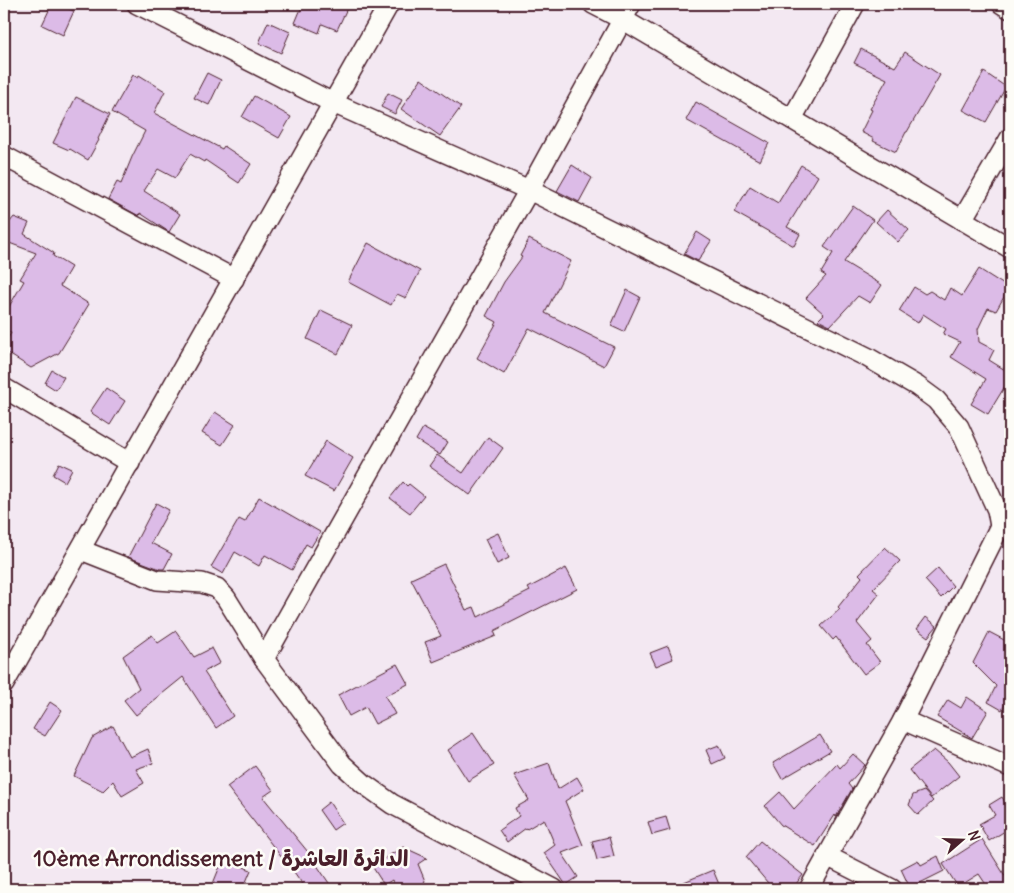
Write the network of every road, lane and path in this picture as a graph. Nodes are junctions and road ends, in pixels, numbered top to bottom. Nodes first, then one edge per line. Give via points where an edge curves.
1 (137, 4) edge
2 (389, 4) edge
3 (592, 4) edge
4 (855, 4) edge
5 (1002, 4) edge
6 (1010, 9) edge
7 (627, 12) edge
8 (333, 103) junction
9 (792, 119) junction
10 (1010, 138) edge
11 (4, 156) edge
12 (529, 190) junction
13 (962, 220) junction
14 (1010, 248) edge
15 (234, 279) junction
16 (4, 388) edge
17 (130, 463) junction
18 (1005, 529) edge
19 (81, 550) junction
20 (264, 659) junction
21 (4, 684) edge
22 (903, 720) junction
23 (1010, 767) edge
24 (827, 856) junction
25 (554, 889) edge
26 (810, 889) edge
27 (892, 889) edge

1 - 8 street
2 - 8 street
3 - 7 street
4 - 9 street
5 - 6 street
7 - 9 street
7 - 12 street
8 - 12 street
8 - 15 street
9 - 13 street
10 - 13 street
11 - 15 street
12 - 18 street via 867,358 936,400 959,428
12 - 20 street
13 - 14 street
15 - 17 street
16 - 17 street
17 - 19 street
18 - 22 street
19 - 20 street via 157,580 202,583 217,588
19 - 21 street
20 - 25 street via 342,764 364,784 392,804
22 - 23 street
22 - 24 street
24 - 26 street
24 - 27 street

